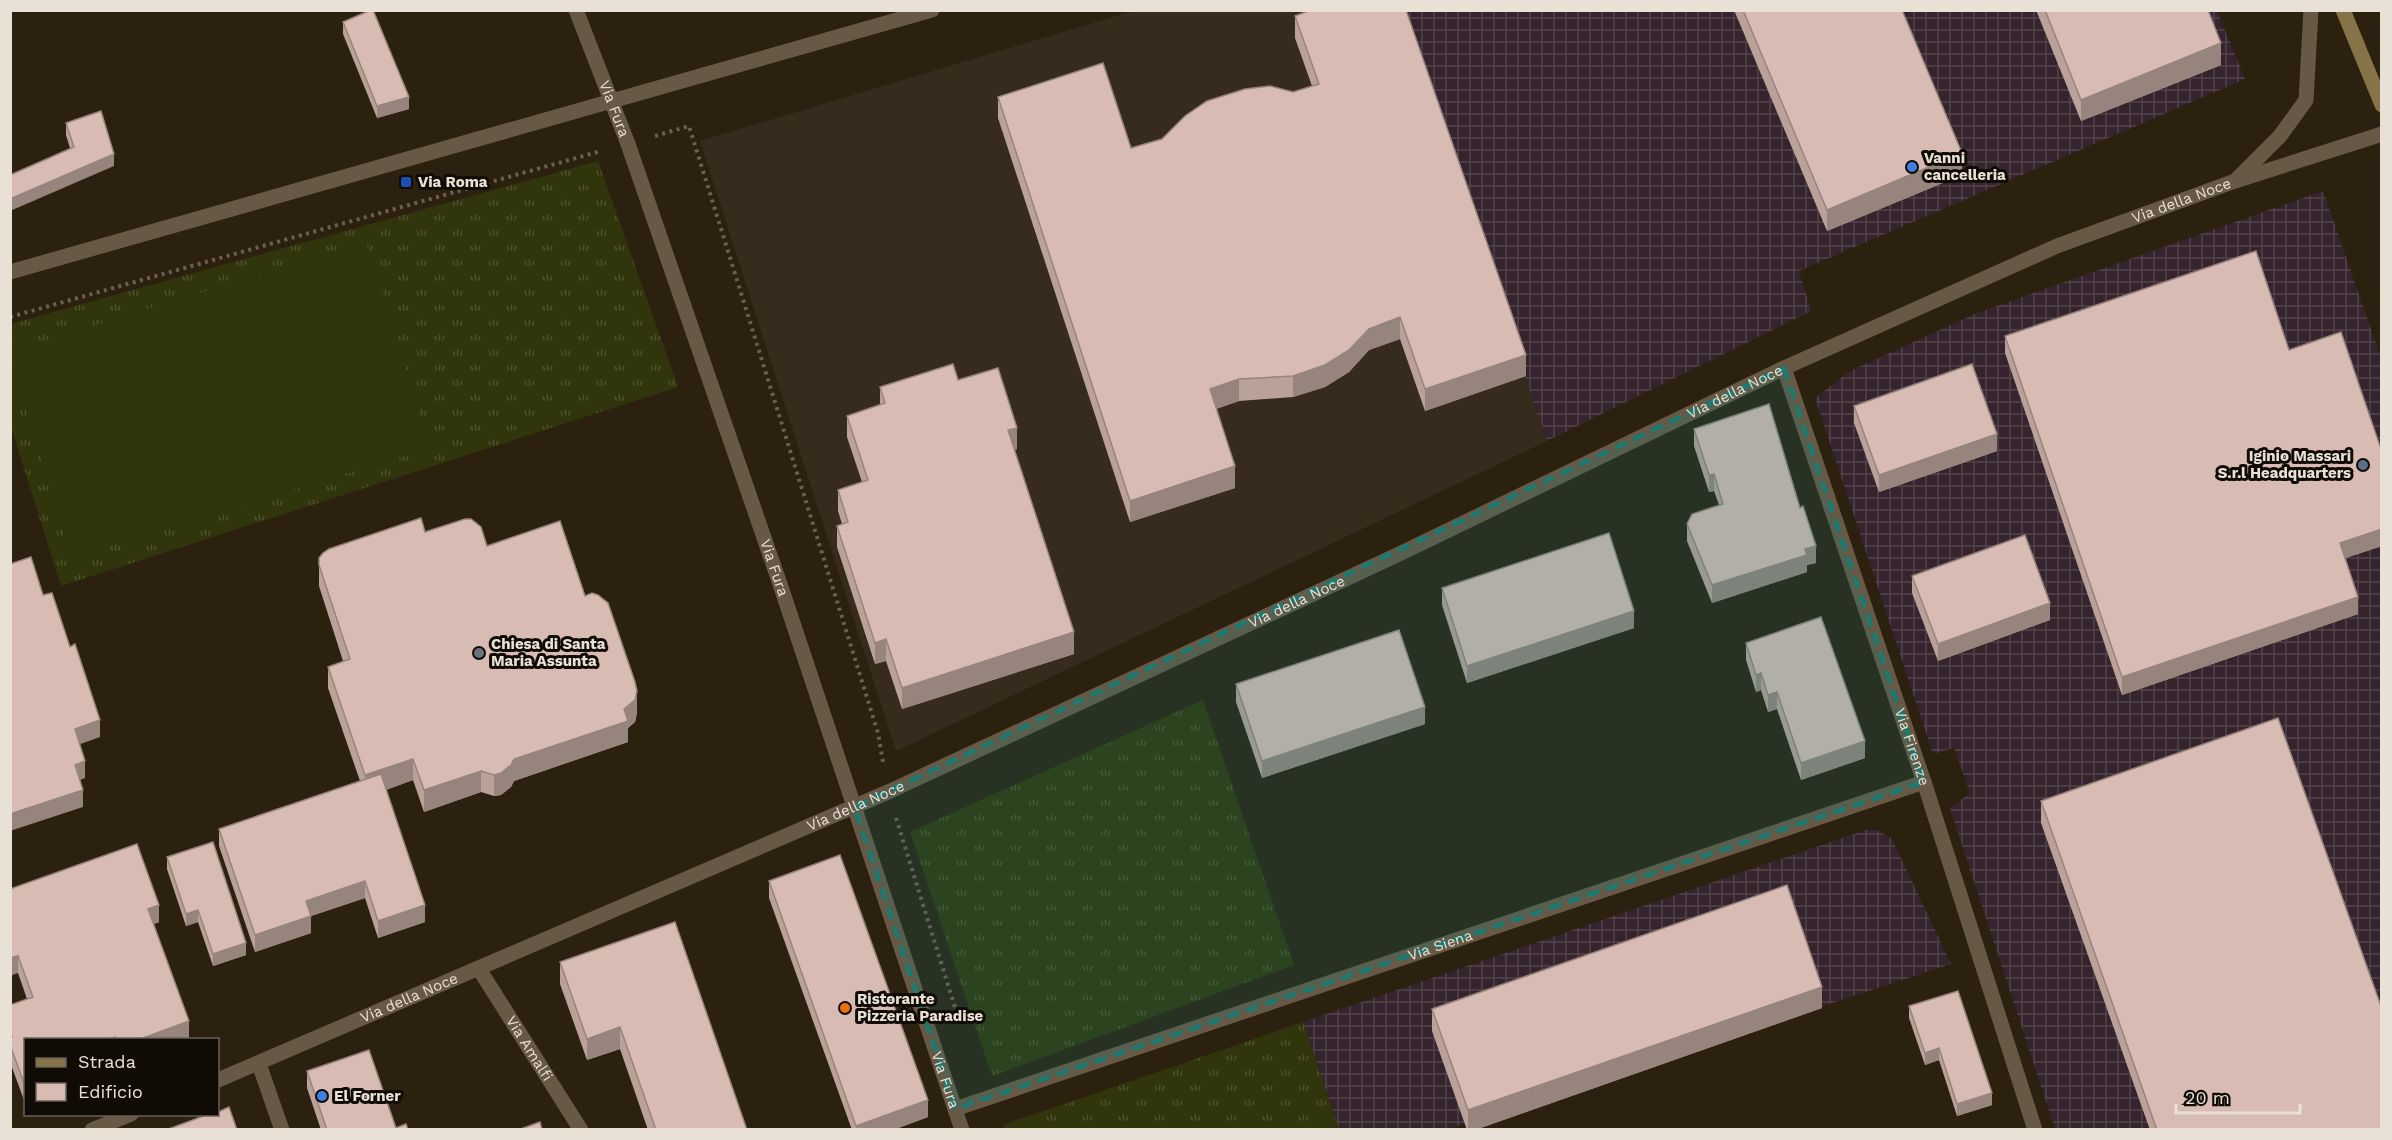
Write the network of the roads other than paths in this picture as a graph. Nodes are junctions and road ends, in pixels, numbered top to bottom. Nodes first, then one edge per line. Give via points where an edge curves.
1 (576, 10) edge
2 (932, 10) edge
3 (2311, 10) edge
4 (2343, 10) edge
5 (612, 102) junction
6 (2382, 105) edge
7 (2382, 134) edge
8 (2235, 181) junction
9 (10, 272) edge
10 (1784, 368) junction
11 (1924, 782) junction
12 (854, 807) junction
13 (479, 969) junction
14 (259, 1064) junction
15 (219, 1080) edge
16 (955, 1109) junction
17 (126, 1116) edge
18 (2032, 1129) edge
19 (92, 1130) edge
20 (282, 1130) edge
21 (581, 1130) edge
22 (962, 1130) edge

1 - 5 street, Via Fura
2 - 5 street
3 - 8 street via 2306,100 2280,136
4 - 6 main road
5 - 9 street
5 - 12 street, Via Fura
7 - 8 street, Via della Noce
8 - 10 street, Via della Noce via 2057,246
10 - 11 street, Via Firenze
10 - 12 street, Via della Noce via 1397,555
11 - 16 street, Via Siena
11 - 18 street, Via Firenze
12 - 13 street, Via della Noce
12 - 16 street, Via Fura
13 - 14 street, Via della Noce
13 - 21 street, Via Amalfi
14 - 15 street, Via della Noce
14 - 20 street
16 - 22 street, Via Fura
17 - 19 street

